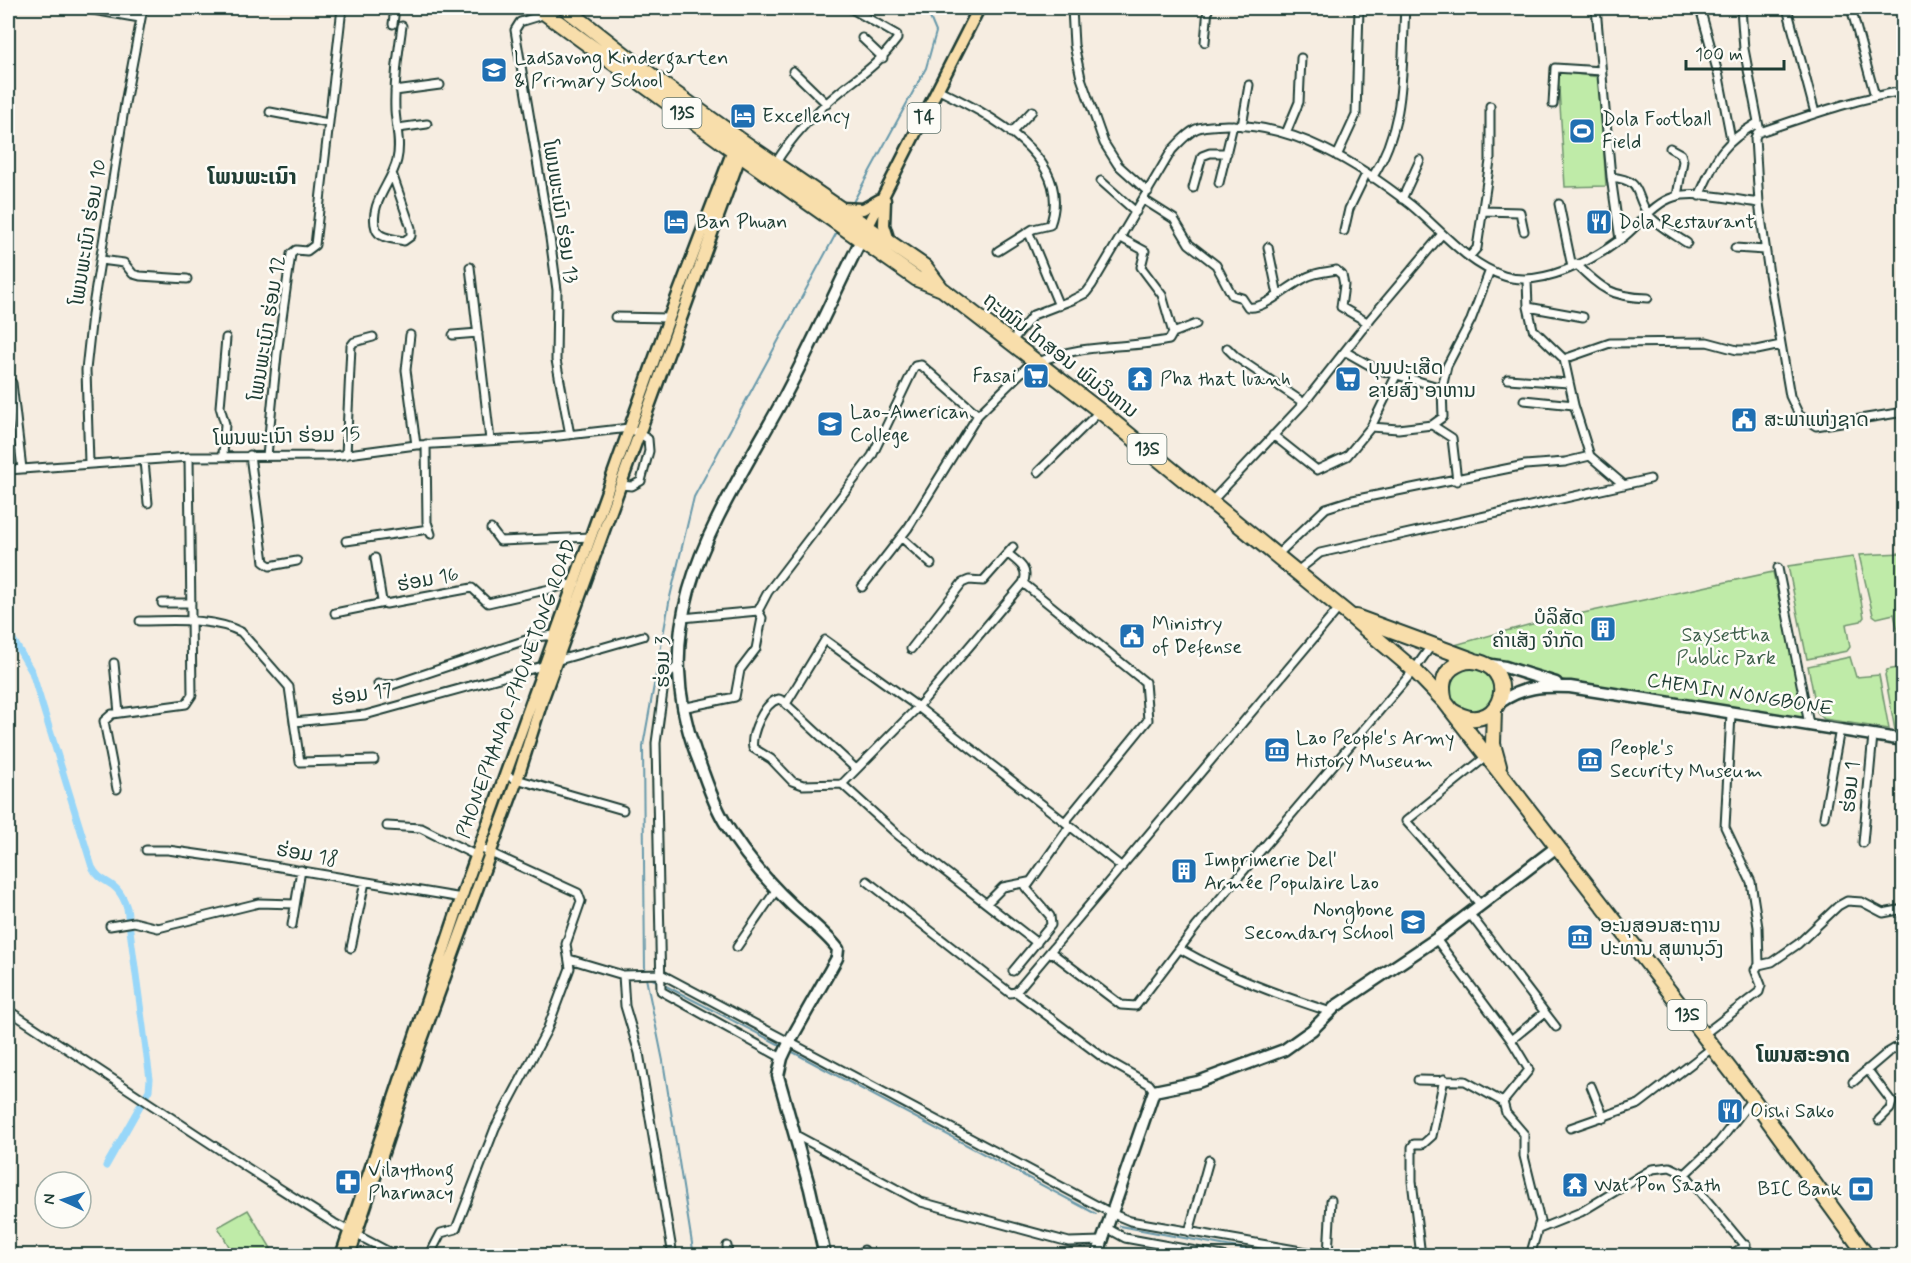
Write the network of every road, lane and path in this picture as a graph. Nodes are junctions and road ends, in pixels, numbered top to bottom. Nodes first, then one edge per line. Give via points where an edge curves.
1 (81, 8) edge
2 (143, 8) edge
3 (342, 8) edge
4 (396, 8) edge
5 (565, 8) edge
6 (850, 8) edge
7 (979, 8) edge
8 (1072, 8) edge
9 (1208, 8) edge
10 (1359, 8) edge
11 (1405, 8) edge
12 (1596, 8) edge
13 (1700, 8) edge
14 (1742, 8) edge
15 (1787, 8) edge
16 (1851, 8) edge
17 (542, 11) edge
18 (140, 18) junction
19 (393, 24) dead end
20 (402, 26) dead end
21 (862, 38) dead end
22 (1206, 42) dead end
23 (883, 58) junction
24 (1301, 58) dead end
25 (1602, 71) junction
26 (793, 72) dead end
27 (440, 85) dead end
28 (1249, 85) dead end
29 (939, 90) junction
30 (395, 91) junction
31 (1904, 91) edge
32 (1875, 96) junction
33 (827, 104) junction
34 (1553, 105) dead end
35 (1490, 106) dead end
36 (1032, 111) dead end
37 (270, 112) dead end
38 (1815, 113) junction
39 (328, 123) junction
40 (1757, 123) junction
41 (427, 124) dead end
42 (1233, 125) junction
43 (1242, 126) junction
44 (398, 128) junction
45 (1760, 132) junction
46 (1011, 133) junction
47 (1286, 134) junction
48 (1731, 139) junction
49 (739, 147) junction
50 (1670, 148) dead end
51 (1227, 153) junction
52 (1337, 156) junction
53 (1420, 160) dead end
54 (775, 164) junction
55 (393, 176) junction
56 (1369, 176) junction
57 (1611, 177) junction
58 (1101, 181) dead end
59 (1219, 183) dead end
60 (1193, 188) dead end
61 (1148, 192) junction
62 (885, 194) junction
63 (1677, 196) junction
64 (1699, 196) junction
65 (1402, 199) junction
66 (1144, 200) junction
67 (1759, 203) junction
68 (1559, 204) dead end
69 (833, 209) junction
70 (1483, 211) junction
71 (1136, 212) junction
72 (1649, 215) junction
73 (860, 226) junction
74 (1344, 231) dead end
75 (1524, 231) dead end
76 (1029, 233) junction
77 (1442, 234) junction
78 (1121, 238) junction
79 (1620, 240) junction
80 (889, 241) junction
81 (1687, 243) dead end
82 (1268, 247) dead end
83 (1735, 248) dead end
84 (1765, 250) junction
85 (998, 251) dead end
86 (1470, 256) junction
87 (101, 260) junction
88 (1574, 265) junction
89 (470, 267) dead end
90 (1490, 270) junction
91 (188, 279) dead end
92 (1527, 281) junction
93 (942, 289) junction
94 (1278, 295) junction
95 (1648, 298) dead end
96 (1059, 306) junction
97 (1528, 307) junction
98 (615, 317) dead end
99 (1583, 317) dead end
100 (669, 318) junction
101 (1367, 322) junction
102 (1196, 324) dead end
103 (478, 333) junction
104 (1173, 333) junction
105 (453, 334) dead end
106 (410, 335) dead end
107 (373, 337) dead end
108 (226, 338) dead end
109 (1012, 341) junction
110 (1781, 345) junction
111 (1227, 348) dead end
112 (1346, 352) junction
113 (1564, 359) junction
114 (1037, 361) junction
115 (1396, 376) junction
116 (1508, 379) dead end
117 (1569, 383) junction
118 (12, 384) dead end
119 (1442, 388) junction
120 (1524, 400) dead end
121 (1304, 403) junction
122 (1574, 405) junction
123 (1100, 411) junction
124 (1904, 412) edge
125 (978, 415) junction
126 (1432, 425) junction
127 (1371, 426) junction
128 (634, 430) junction
129 (570, 435) junction
130 (1273, 435) junction
131 (490, 440) junction
132 (426, 444) junction
133 (416, 445) junction
134 (223, 455) junction
135 (250, 455) junction
136 (346, 455) junction
137 (267, 456) junction
138 (1590, 456) junction
139 (189, 457) junction
140 (144, 461) junction
141 (89, 463) junction
142 (22, 469) junction
143 (8, 470) edge
144 (1038, 472) dead end
145 (1650, 479) dead end
146 (1456, 481) junction
147 (620, 485) junction
148 (1624, 485) junction
149 (148, 502) dead end
150 (1210, 502) junction
151 (491, 529) dead end
152 (591, 537) junction
153 (901, 537) junction
154 (346, 541) dead end
155 (1013, 546) dead end
156 (1008, 554) junction
157 (1276, 556) junction
158 (375, 558) dead end
159 (297, 561) dead end
160 (931, 564) dead end
161 (1778, 568) dead end
162 (1296, 572) junction
163 (586, 580) junction
164 (1023, 583) junction
165 (574, 584) junction
166 (862, 587) dead end
167 (162, 603) dead end
168 (191, 603) junction
169 (384, 603) junction
170 (758, 611) junction
171 (1344, 611) junction
172 (335, 613) dead end
173 (682, 618) junction
174 (140, 621) dead end
175 (191, 621) junction
176 (556, 635) junction
177 (643, 636) dead end
178 (1431, 646) junction
179 (911, 649) dead end
180 (559, 660) junction
181 (114, 663) dead end
182 (1481, 663) junction
183 (546, 665) junction
184 (678, 666) junction
185 (1414, 670) junction
186 (378, 684) dead end
187 (1570, 687) junction
188 (539, 697) junction
189 (786, 702) junction
190 (1448, 706) junction
191 (1497, 706) junction
192 (918, 707) junction
193 (682, 708) junction
194 (119, 713) junction
195 (1731, 714) junction
196 (294, 722) junction
197 (1809, 724) junction
198 (1840, 729) junction
199 (1873, 735) junction
200 (1904, 740) edge
201 (1487, 756) junction
202 (374, 760) dead end
203 (856, 769) junction
204 (512, 778) junction
205 (1503, 778) junction
206 (842, 784) junction
207 (117, 789) dead end
208 (623, 810) dead end
209 (1824, 817) dead end
210 (1067, 824) junction
211 (387, 826) dead end
212 (1863, 843) dead end
213 (1554, 849) junction
214 (146, 850) dead end
215 (482, 852) junction
216 (1122, 867) junction
217 (301, 870) junction
218 (867, 881) dead end
219 (365, 882) junction
220 (1028, 882) junction
221 (777, 889) junction
222 (462, 898) junction
223 (987, 903) junction
224 (295, 904) junction
225 (1480, 904) junction
226 (1904, 909) edge
227 (1469, 913) junction
228 (292, 925) dead end
229 (110, 926) dead end
230 (1436, 939) junction
231 (1036, 943) junction
232 (737, 947) dead end
233 (351, 948) dead end
234 (1180, 949) junction
235 (1051, 952) junction
236 (569, 959) junction
237 (1760, 965) junction
238 (1013, 971) dead end
239 (625, 975) junction
240 (659, 975) junction
241 (1016, 992) junction
242 (8, 1010) edge
243 (1331, 1012) junction
244 (1544, 1013) junction
245 (1556, 1027) dead end
246 (1703, 1035) junction
247 (1511, 1040) junction
248 (789, 1042) junction
249 (1904, 1043) edge
250 (1708, 1051) junction
251 (782, 1058) junction
252 (1867, 1070) junction
253 (1444, 1079) junction
254 (1418, 1080) dead end
255 (1853, 1082) dead end
256 (1592, 1086) dead end
257 (1154, 1091) junction
258 (1503, 1102) junction
259 (1749, 1103) junction
260 (1604, 1118) junction
261 (1879, 1120) dead end
262 (1570, 1128) dead end
263 (794, 1134) junction
264 (1209, 1160) dead end
265 (1685, 1174) junction
266 (1331, 1200) dead end
267 (1113, 1214) junction
268 (1107, 1228) junction
269 (1539, 1229) junction
270 (352, 1230) junction
271 (1189, 1232) junction
272 (1102, 1241) junction
273 (1746, 1245) junction
274 (727, 1246) dead end
275 (1176, 1252) edge
276 (1329, 1255) edge
277 (341, 1256) edge
278 (349, 1256) edge
279 (397, 1256) edge
280 (429, 1256) edge
281 (673, 1256) edge
282 (728, 1256) edge
283 (825, 1256) edge
284 (1097, 1256) edge
285 (1223, 1256) edge
286 (1421, 1256) edge
287 (1530, 1256) edge
288 (1729, 1256) edge
289 (1753, 1256) edge
290 (1860, 1256) edge
291 (1867, 1256) edge

1 - 18 street
2 - 18 street, ໂພນພະເນົາ ຮ່ອມ 10
3 - 39 street, ໂພນພະເນົາ ຮ່ອມ 12
4 - 19 street
5 - 49 highway, ຖະໜົນ ໄກສອນ ພົມວິຫານ / 13S
6 - 23 street via 897,35
7 - 29 main road, T4
8 - 61 street via 1081,78 1104,143 1118,165
9 - 22 street
10 - 52 street via 1356,115
11 - 56 street via 1398,117 1387,154
12 - 25 street
13 - 48 street
14 - 40 street via 1744,49
15 - 38 street
16 - 32 street
17 - 49 highway, ຖະໜົນ ໄກສອນ ພົມວິຫານ / 13S
17 - 129 street, ໂພນພະເນົາ ຮ່ອມ 13 via 520,22 515,30 550,238 557,290 556,360
18 - 87 street, ໂພນພະເນົາ ຮ່ອມ 10
20 - 30 street
21 - 23 street
23 - 33 street
24 - 47 street via 1299,102
25 - 34 street via 1555,68
25 - 57 street
26 - 33 street
27 - 30 street
28 - 43 street
29 - 46 street via 984,112
29 - 62 main road, T4
30 - 44 street
31 - 32 street
32 - 38 street
33 - 54 street
35 - 70 street via 1490,161
36 - 46 street
37 - 39 street
38 - 45 street
39 - 137 street, ໂພນພະເນົາ ຮ່ອມ 12 via 315,245 291,254
40 - 45 street
40 - 48 street
41 - 44 street
42 - 43 street
42 - 51 street
42 - 61 street via 1206,126 1188,134 1172,150
43 - 47 street
44 - 55 street via 400,145
45 - 67 street via 1755,138
46 - 76 street via 1044,163 1055,197 1050,225
47 - 52 street
48 - 64 street via 1715,161
49 - 54 highway, ຖະໜົນ ໄກສອນ ພົມວິຫານ / 13S
49 - 69 highway, ຖະໜົນ ໄກສອນ ພົມວິຫານ / 13S
49 - 100 main road, PHONEPHANAO-PHONETONG ROAD
49 - 128 main road, PHONEPHANAO-PHONETONG ROAD
50 - 63 street via 1681,154 1683,161
51 - 59 street
51 - 60 street via 1202,156
52 - 56 street
53 - 65 street
54 - 69 highway, ຖະໜົນ ໄກສອນ ພົມວິຫານ / 13S
55 - 55 street via 381,192 375,227 384,237 405,241 411,236 411,228
56 - 65 street
56 - 74 street via 1349,209
57 - 72 street via 1629,179 1635,184
57 - 79 street
58 - 71 street
61 - 66 street
62 - 73 main road, T4
62 - 73 main road
62 - 80 main road via 884,225
63 - 64 street
63 - 72 street via 1664,201
64 - 67 street
65 - 77 street
66 - 71 street
66 - 94 street via 1174,219 1189,244 1216,265 1232,295 1242,298 1248,307
67 - 84 street
68 - 88 street
69 - 73 highway, ຖະໜົນ ໄກສອນ ພົມວິຫານ / 13S
69 - 73 main road
70 - 75 street via 1520,212
70 - 86 street via 1477,248
71 - 78 street
72 - 79 street
72 - 81 street
73 - 80 highway, ຖະໜົນ ໄກສອນ ພົມວິຫານ / 13S
73 - 93 highway, ຖະໜົນ ໄກສອນ ພົມວິຫານ / 13S via 917,279
73 - 173 street, ຮ່ອມ 3 via 815,338 700,552
76 - 85 street
76 - 96 street
77 - 86 street
77 - 101 street
78 - 96 street via 1086,293
78 - 104 street via 1145,251 1141,267 1162,295
79 - 88 street
80 - 93 highway, ຖະໜົນ ໄກສອນ ພົມວິຫານ / 13S via 925,267
82 - 94 street
83 - 84 street
84 - 110 street
86 - 90 street
87 - 91 street via 124,263 140,276
87 - 141 street, ໂພນພະເນົາ ຮ່ອມ 10 via 86,370
88 - 92 street
88 - 95 street via 1605,291
89 - 103 street
90 - 92 street
90 - 119 street via 1447,366
92 - 97 street
93 - 109 highway, ຖະໜົນ ໄກສອນ ພົມວິຫານ / 13S
94 - 101 street via 1311,275 1336,270 1344,285 1341,308
96 - 109 street via 1030,317
97 - 99 street
97 - 113 street via 1533,329
98 - 100 street
100 - 128 main road, PHONEPHANAO-PHONETONG ROAD
101 - 112 street
102 - 104 street
103 - 105 street
103 - 131 street
104 - 114 street via 1169,340 1150,344 1082,348
106 - 133 street via 406,370
107 - 136 street via 351,346
108 - 134 street via 220,400 225,424
109 - 114 highway, ຖະໜົນ ໄກສອນ ພົມວິຫານ / 13S
110 - 113 street via 1747,350 1707,342 1610,343
110 - 124 street via 1790,396 1799,415 1808,422 1816,426
111 - 121 street
112 - 115 street
112 - 121 street
113 - 117 street
114 - 123 highway, ຖະໜົນ ໄກສອນ ພົມວິຫານ / 13S
114 - 125 street
115 - 119 street
115 - 127 street
116 - 117 street
117 - 122 street
118 - 142 street
119 - 126 street via 1443,417
120 - 122 street
121 - 130 street
122 - 138 street
123 - 144 street
123 - 150 highway, ຖະໜົນ ໄກສອນ ພົມວິຫານ / 13S
125 - 153 street
125 - 170 street via 921,364 915,366 872,456 798,550
126 - 127 street via 1398,429
126 - 146 street via 1452,438
127 - 130 street via 1347,456 1317,470
128 - 129 street, ໂພນພະເນົາ ຮ່ອມ 15
128 - 147 main road, PHONEPHANAO-PHONETONG ROAD
128 - 147 street via 650,444 641,481 632,486
128 - 152 main road, PHONEPHANAO-PHONETONG ROAD
129 - 131 street, ໂພນພະເນົາ ຮ່ອມ 15
130 - 150 street
131 - 132 street, ໂພນພະເນົາ ຮ່ອມ 15
132 - 133 street, ໂພນພະເນົາ ຮ່ອມ 15
132 - 154 street via 430,531
133 - 136 street, ໂພນພະເນົາ ຮ່ອມ 15
134 - 135 street, ໂພນພະເນົາ ຮ່ອມ 15
134 - 139 street, ໂພນພະເນົາ ຮ່ອມ 15
135 - 137 street, ໂພນພະເນົາ ຮ່ອມ 15
135 - 159 street via 264,562 270,566
136 - 137 street, ໂພນພະເນົາ ຮ່ອມ 15
138 - 146 street via 1525,465
138 - 148 street
139 - 140 street, ໂພນພະເນົາ ຮ່ອມ 15
139 - 168 street
140 - 141 street, ໂພນພະເນົາ ຮ່ອມ 15
140 - 149 street
141 - 142 street, ໂພນພະເນົາ ຮ່ອມ 15
142 - 143 street, ໂພນພະເນົາ ຮ່ອມ 15
145 - 148 street
146 - 157 street via 1326,508
147 - 163 main road, PHONEPHANAO-PHONETONG ROAD
148 - 162 street via 1320,552
150 - 157 highway, ຖະໜົນ ໄກສອນ ພົມວິຫານ / 13S
151 - 152 street via 500,541
152 - 165 main road, PHONEPHANAO-PHONETONG ROAD
153 - 160 street
153 - 166 street
155 - 156 street
156 - 164 street via 1024,567
156 - 179 street via 983,581 962,583
157 - 162 highway, ຖະໜົນ ໄກສອນ ພົມວິຫານ / 13S
158 - 169 street, ຮ່ອມ 16
161 - 197 street
162 - 171 highway, ຖະໜົນ ໄກສອນ ພົມວິຫານ / 13S
163 - 165 street, ຮ່ອມ 16
163 - 180 main road, PHONEPHANAO-PHONETONG ROAD
164 - 192 street
164 - 210 street via 1145,682 1148,720
165 - 169 street, ຮ່ອມ 16 via 488,603 472,588
165 - 176 main road, PHONEPHANAO-PHONETONG ROAD
167 - 168 street
168 - 175 street
169 - 172 street
170 - 173 street
170 - 193 street via 762,618 756,649 740,670 735,697
171 - 178 highway, ຖະໜົນ ໄກສອນ ພົມວິຫານ / 13S
171 - 185 highway, ຖະໜົນ ໄກສອນ ພົມວິຫານ / 13S
171 - 216 street
173 - 184 street, ຮ່ອມ 3
174 - 175 street
175 - 194 street via 190,701
175 - 196 street via 232,627 254,643 289,687
176 - 183 main road, PHONEPHANAO-PHONETONG ROAD
176 - 186 street via 535,637 392,685
177 - 180 street
178 - 182 highway, ຖະໜົນ ໄກສອນ ພົມວິຫານ / 13S
178 - 185 street
180 - 188 main road, PHONEPHANAO-PHONETONG ROAD
181 - 194 street
182 - 187 street
182 - 190 highway via 1459,663 1449,670 1444,680
182 - 191 highway, 13S via 1500,681
183 - 188 main road, PHONEPHANAO-PHONETONG ROAD
183 - 196 street, ຮ່ອມ 17 via 365,715
184 - 193 street, ຮ່ອມ 3
184 - 240 street via 664,684 656,743
185 - 190 highway, ຖະໜົນ ໄກສອນ ພົມວິຫານ / 13S
185 - 234 street
187 - 191 street via 1528,687 1514,692
187 - 195 street, CHEMIN NONGBONE
188 - 204 main road, PHONEPHANAO-PHONETONG ROAD
189 - 192 street via 825,640
189 - 203 street
189 - 206 street via 779,699 770,704 754,736 753,748 798,783
190 - 191 highway via 1471,719 1485,717
190 - 201 highway, ຖະໜົນ ໄກສອນ ພົມວິຫານ / 13S
191 - 205 highway, ຖະໜົນ ໄກສອນ ພົມວິຫານ / 13S via 1493,744
192 - 203 street
192 - 210 street
193 - 221 street, ຮ່ອມ 3 via 707,786 724,821
194 - 207 street via 104,721
195 - 197 street, CHEMIN NONGBONE
195 - 237 street via 1725,827 1751,882
196 - 202 street via 300,762
197 - 198 street, CHEMIN NONGBONE
198 - 199 street, CHEMIN NONGBONE
198 - 209 street
199 - 200 street, CHEMIN NONGBONE
199 - 212 street, ຮ່ອມ 1
201 - 205 highway, ຖະໜົນ ໄກສອນ ພົມວິຫານ / 13S
201 - 225 street via 1406,821
203 - 206 street
204 - 208 street
204 - 215 main road, PHONEPHANAO-PHONETONG ROAD
205 - 213 highway, ຖະໜົນ ໄກສອນ ພົມວິຫານ / 13S via 1510,795
205 - 246 highway, ຖະໜົນ ໄກສອນ ພົມວິຫານ / 13S
206 - 223 street via 898,835
210 - 216 street
210 - 220 street
211 - 215 street via 421,828
213 - 225 street
213 - 250 highway, ຖະໜົນ ໄກສອນ ພົມວິຫານ / 13S
214 - 217 street, ຮ່ອມ 18 via 178,851
215 - 222 main road, PHONEPHANAO-PHONETONG ROAD
215 - 236 street via 579,895 580,905 566,944
215 - 270 main road, PHONEPHANAO-PHONETONG ROAD
216 - 235 street
217 - 219 street, ຮ່ອມ 18
217 - 224 street
218 - 241 street via 1010,993
219 - 222 street, ຮ່ອມ 18
219 - 233 street
220 - 223 street via 1003,887
220 - 231 street via 1029,893 1052,920
221 - 232 street
221 - 248 street, ຮ່ອມ 3 via 838,949 837,958
222 - 270 main road, PHONEPHANAO-PHONETONG ROAD
223 - 231 street
224 - 228 street
224 - 229 street via 259,903 158,928 134,922
225 - 227 street
226 - 237 street via 1883,913 1862,902 1847,901 1798,944 1772,962
227 - 230 street
227 - 244 street
230 - 243 street
230 - 247 street
231 - 238 street
234 - 235 street via 1136,1006 1129,1008
234 - 243 street via 1275,995
235 - 241 street
236 - 239 street
236 - 280 street via 570,968 547,1030 495,1128 456,1229 441,1233
237 - 246 street via 1755,970 1760,992
239 - 240 street
239 - 281 street via 625,1006 639,1053
240 - 248 street
240 - 251 street via 664,993
241 - 257 street
242 - 270 street via 246,1167
243 - 257 street via 1284,1050 1197,1082
244 - 245 street
244 - 247 street
246 - 291 highway, ຖະໜົນ ໄກສອນ ພົມວິຫານ / 13S
247 - 258 street via 1529,1070
248 - 251 street, ຮ່ອມ 3
248 - 267 street
249 - 252 street
250 - 259 highway, ຖະໜົນ ໄກສອນ ພົມວິຫານ / 13S
250 - 260 street via 1639,1104
251 - 263 street via 778,1076
252 - 255 street
252 - 261 street via 1892,1102
253 - 254 street
253 - 258 street via 1471,1083
253 - 286 street via 1432,1136 1412,1147
256 - 260 street
257 - 267 street
258 - 269 street via 1506,1113 1524,1134 1524,1156
259 - 265 street via 1719,1142
259 - 290 highway, ຖະໜົນ ໄກສອນ ພົມວິຫານ / 13S
260 - 262 street
263 - 272 street via 921,1202 1070,1242
263 - 283 street
264 - 271 street
265 - 269 street via 1670,1167 1652,1170 1581,1212
265 - 273 street
266 - 276 street
267 - 268 street
267 - 271 street
268 - 272 street
268 - 275 street via 1125,1238
269 - 287 street
270 - 277 main road, PHONEPHANAO-PHONETONG ROAD
270 - 278 main road, PHONEPHANAO-PHONETONG ROAD
270 - 279 street
271 - 276 street
272 - 284 street
273 - 288 street
273 - 289 street
274 - 282 street
275 - 285 street

